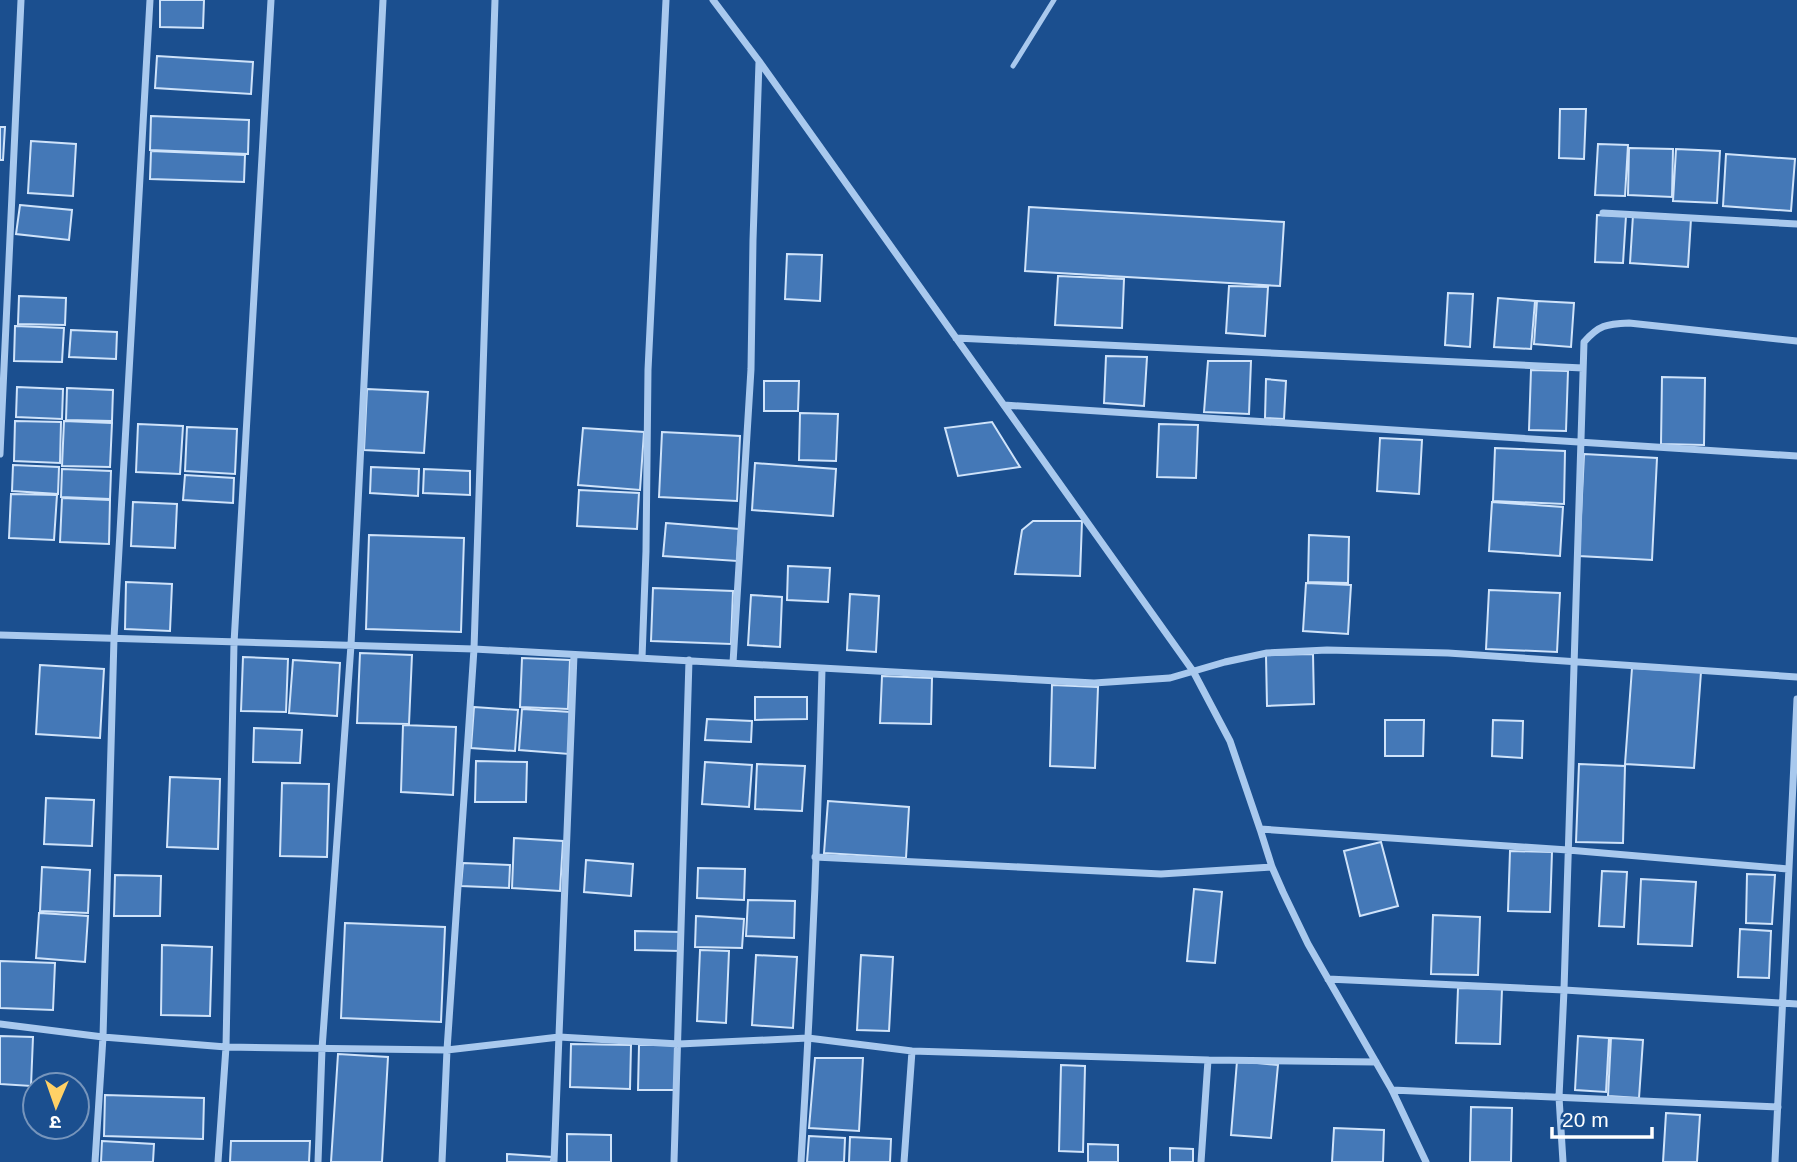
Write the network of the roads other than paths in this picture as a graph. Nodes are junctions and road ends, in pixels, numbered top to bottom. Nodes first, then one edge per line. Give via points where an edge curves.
1 (21, 0) edge
2 (150, 0) edge
3 (271, 0) edge
4 (383, 0) edge
5 (495, 0) edge
6 (666, 0) edge
7 (713, 0) edge
8 (1054, 0) edge
9 (759, 61) junction
10 (1013, 66) dead end
11 (1603, 213) dead end
12 (1797, 224) edge
13 (956, 338) junction
14 (1797, 341) edge
15 (1583, 368) junction
16 (1004, 405) junction
17 (1580, 442) junction
18 (0, 454) edge
19 (1797, 456) edge
20 (0, 635) edge
21 (114, 638) junction
22 (234, 643) junction
23 (351, 645) junction
24 (474, 649) junction
25 (574, 655) junction
26 (642, 658) junction
27 (689, 660) junction
28 (1574, 661) junction
29 (733, 663) junction
30 (822, 669) junction
31 (1193, 671) junction
32 (1797, 677) edge
33 (1797, 699) edge
34 (1261, 829) junction
35 (1568, 850) junction
36 (815, 857) junction
37 (1272, 867) junction
38 (1788, 869) junction
39 (1328, 979) junction
40 (1564, 990) junction
41 (1783, 1004) junction
42 (1797, 1004) edge
43 (0, 1024) edge
44 (103, 1037) junction
45 (559, 1037) junction
46 (808, 1038) junction
47 (679, 1044) junction
48 (226, 1047) junction
49 (322, 1049) junction
50 (447, 1050) junction
51 (912, 1051) junction
52 (1208, 1060) junction
53 (1376, 1062) junction
54 (1392, 1090) junction
55 (1559, 1097) junction
56 (1778, 1107) junction
57 (95, 1162) edge
58 (218, 1162) edge
59 (318, 1162) edge
60 (442, 1162) edge
61 (554, 1162) edge
62 (674, 1162) edge
63 (801, 1162) edge
64 (904, 1162) edge
65 (1202, 1162) edge
66 (1426, 1162) edge
67 (1563, 1162) edge
68 (1775, 1162) edge

1 - 18 street
2 - 21 street
3 - 22 street
4 - 23 street
5 - 24 street
6 - 26 street via 648,370
7 - 9 street
8 - 10 lane
9 - 13 street
9 - 29 street via 751,369
11 - 12 street
13 - 15 street
13 - 16 street
14 - 15 street via 1609,324 1584,342
15 - 17 street
16 - 17 street
16 - 31 street
17 - 19 street
17 - 28 street
20 - 21 street
21 - 22 street
21 - 44 street
22 - 23 street
22 - 48 street
23 - 24 street
23 - 49 street
24 - 25 street
24 - 50 street
25 - 26 street
25 - 45 street
26 - 27 street
27 - 29 street
27 - 47 street
28 - 31 street via 1327,650 1267,653
28 - 32 street
28 - 35 street
29 - 30 street
30 - 31 street via 1094,683 1170,678
30 - 36 street
31 - 34 street via 1230,741
33 - 38 street
34 - 35 street
34 - 37 street
35 - 38 street
35 - 40 street
36 - 37 street via 1161,874
36 - 46 street
37 - 39 street
38 - 41 street
39 - 40 street
39 - 53 street
40 - 41 street
40 - 55 street
41 - 42 street
41 - 56 street
43 - 44 street
44 - 48 street
44 - 57 street
45 - 47 street
45 - 50 street
45 - 61 street
46 - 47 street
46 - 51 street
46 - 63 street
47 - 62 street
48 - 49 street
48 - 58 street
49 - 50 street
49 - 59 street
50 - 60 street
51 - 52 street
51 - 64 street
52 - 53 street
52 - 65 street
53 - 54 street
54 - 55 street
54 - 66 street
55 - 56 street
55 - 67 street
56 - 68 street

